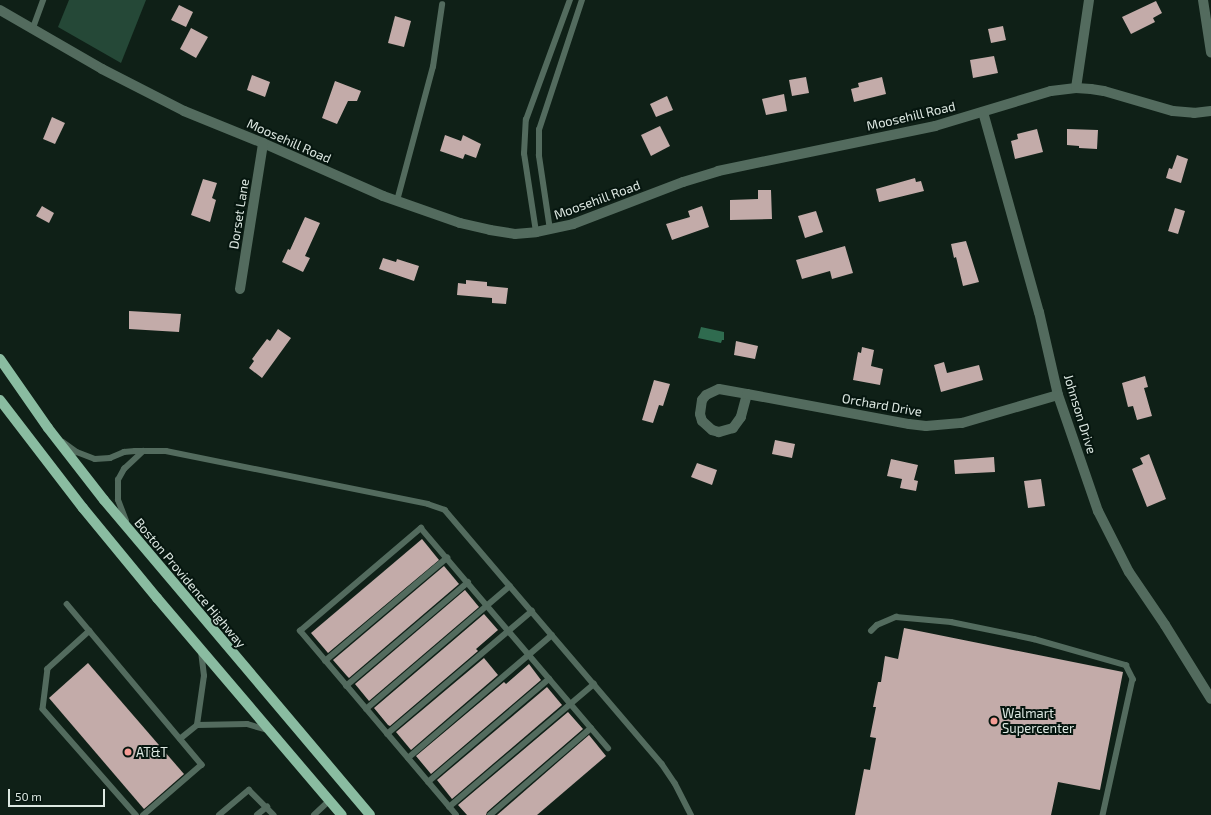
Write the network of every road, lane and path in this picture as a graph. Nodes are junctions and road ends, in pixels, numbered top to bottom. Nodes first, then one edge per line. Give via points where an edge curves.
1 (43, 0) edge
2 (570, 0) edge
3 (582, 0) edge
4 (1089, 0) edge
5 (1203, 0) edge
6 (442, 6) dead end
7 (0, 10) edge
8 (33, 28) junction
9 (1211, 52) edge
10 (1076, 88) junction
11 (1211, 111) edge
12 (983, 112) junction
13 (263, 143) junction
14 (397, 201) junction
15 (550, 230) junction
16 (536, 232) junction
17 (240, 289) dead end
18 (0, 359) edge
19 (747, 394) junction
20 (1058, 395) junction
21 (0, 400) edge
22 (55, 436) junction
23 (143, 451) junction
24 (131, 533) junction
25 (447, 558) junction
26 (468, 582) junction
27 (510, 586) junction
28 (67, 604) dead end
29 (487, 606) junction
30 (532, 611) junction
31 (90, 631) junction
32 (509, 631) junction
33 (871, 631) dead end
34 (552, 635) junction
35 (201, 650) junction
36 (529, 655) junction
37 (325, 661) junction
38 (549, 679) junction
39 (594, 684) junction
40 (346, 686) junction
41 (1211, 699) edge
42 (570, 704) junction
43 (366, 710) junction
44 (197, 725) junction
45 (591, 728) junction
46 (269, 730) junction
47 (387, 734) junction
48 (180, 739) junction
49 (608, 748) dead end
50 (408, 758) junction
51 (428, 782) junction
52 (329, 801) junction
53 (267, 807) junction
54 (449, 807) junction
55 (136, 815) edge
56 (144, 815) edge
57 (219, 815) edge
58 (257, 815) edge
59 (274, 815) edge
60 (314, 815) edge
61 (342, 815) edge
62 (370, 815) edge
63 (456, 815) edge
64 (490, 815) edge
65 (691, 815) edge
66 (1104, 815) edge

1 - 8 lane
2 - 16 lane via 526,120 524,154
3 - 15 lane via 539,130 539,156
4 - 10 street
5 - 9 street
6 - 14 lane via 433,67
7 - 8 street, Moosehill Road
8 - 13 street, Moosehill Road via 161,100
10 - 11 street, Moosehill Road via 1104,91 1173,111
10 - 12 street, Moosehill Road via 1038,94
12 - 15 street, Moosehill Road via 927,127 718,171 682,182 580,222
12 - 20 street, Johnson Drive via 1039,312
13 - 14 street, Moosehill Road via 354,185
13 - 17 street, Dorset Lane
14 - 16 street, Moosehill Road via 460,223 490,230 515,234
15 - 16 street, Moosehill Road
18 - 22 main road, Boston Providence Highway
19 - 19 street, Orchard Drive via 741,417 733,428 720,432 712,430 702,421 702,400 712,391 719,389
19 - 20 street, Orchard Drive via 926,426 962,423
20 - 41 street, Johnson Drive via 1098,511 1114,545
21 - 35 main road via 83,508
22 - 23 lane via 77,452 95,459 102,460 124,452
22 - 24 main road, Boston Providence Highway
23 - 24 lane via 124,469 118,480 118,500
23 - 27 lane via 166,451 438,507 451,515
24 - 62 main road, Boston Providence Highway
25 - 26 lane
25 - 37 lane
25 - 37 lane via 421,528 300,631
26 - 29 lane
26 - 40 lane
27 - 29 lane
27 - 30 lane
28 - 31 lane
29 - 32 lane
29 - 43 lane
30 - 32 lane
30 - 34 lane
31 - 48 lane
31 - 55 lane via 48,669 43,709
32 - 36 lane
32 - 47 lane
33 - 66 lane via 876,625 896,617 951,622 1034,639 1126,665 1133,679
34 - 36 lane
34 - 39 lane
35 - 44 lane via 204,676
35 - 46 main road
36 - 38 lane
36 - 50 lane
37 - 40 lane
38 - 42 lane
38 - 51 lane
39 - 42 lane
39 - 65 lane via 664,767
40 - 43 lane
42 - 45 lane
42 - 54 lane
43 - 47 lane
44 - 46 lane via 247,724
44 - 48 lane
45 - 49 lane
45 - 64 lane
46 - 52 main road
47 - 50 lane
48 - 56 lane via 202,765
50 - 51 lane
51 - 54 lane
52 - 60 lane
52 - 61 main road
53 - 57 lane via 250,790
53 - 58 lane
53 - 59 lane
54 - 63 lane

